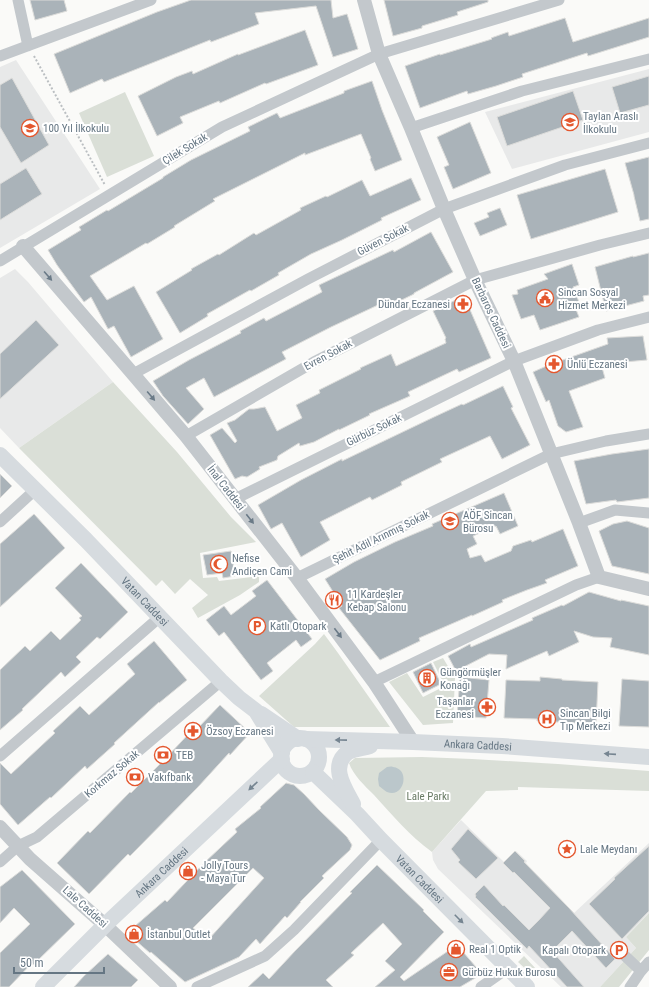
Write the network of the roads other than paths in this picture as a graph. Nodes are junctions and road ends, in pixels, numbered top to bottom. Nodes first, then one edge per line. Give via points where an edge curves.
1 (18, 0) edge
2 (151, 0) edge
3 (364, 0) edge
4 (559, 0) edge
5 (130, 4) edge
6 (28, 46) junction
7 (379, 54) junction
8 (0, 56) edge
9 (649, 59) edge
10 (411, 128) junction
11 (649, 143) edge
12 (444, 209) junction
13 (649, 233) edge
14 (23, 246) junction
15 (0, 261) edge
16 (475, 280) junction
17 (649, 317) edge
18 (514, 361) junction
19 (133, 374) junction
20 (649, 434) edge
21 (186, 436) junction
22 (551, 454) junction
23 (0, 455) edge
24 (36, 489) junction
25 (235, 499) junction
26 (649, 513) edge
27 (0, 522) edge
28 (579, 523) junction
29 (599, 577) junction
30 (297, 578) junction
31 (649, 590) edge
32 (161, 616) junction
33 (222, 681) junction
34 (374, 682) junction
35 (256, 711) junction
36 (302, 739) junction
37 (387, 741) junction
38 (413, 742) junction
39 (0, 756) edge
40 (282, 756) junction
41 (649, 757) edge
42 (313, 772) junction
43 (357, 814) junction
44 (0, 827) edge
45 (381, 840) junction
46 (18, 846) junction
47 (0, 862) edge
48 (105, 925) junction
49 (624, 955) dead end
50 (649, 962) edge
51 (508, 968) junction
52 (641, 971) junction
53 (43, 987) edge
54 (170, 987) edge
55 (197, 987) edge
56 (481, 987) edge
57 (527, 987) edge
58 (630, 987) edge

1 - 6 street
2 - 5 street
3 - 7 street, Barbaros Caddesi
4 - 7 street, Çilek Sokak
5 - 6 street
6 - 8 street
7 - 10 street, Barbaros Caddesi
7 - 14 street, Çilek Sokak via 222,127
9 - 10 street via 522,91
10 - 12 street, Barbaros Caddesi
11 - 12 street, Güven Sokak via 565,165
12 - 16 street, Barbaros Caddesi
12 - 19 street, Güven Sokak
13 - 16 street, Evren Sokak
14 - 15 street, Çilek Sokak
14 -> 19 street, İnal Caddesi
16 - 18 street, Barbaros Caddesi
16 - 21 street, Evren Sokak via 314,362
17 - 18 street, Gürbüz Sokak via 598,330
18 - 22 street, Barbaros Caddesi
18 - 25 street, Gürbüz Sokak
19 -> 21 street, İnal Caddesi
20 - 22 street, Şehit Adil Arınmış Sokak
21 - 25 street, İnal Caddesi
22 - 28 street, Barbaros Caddesi
22 - 30 street, Şehit Adil Arınmış Sokak
23 - 24 main road, Vatan Caddesi
24 - 27 street
24 - 32 main road, Vatan Caddesi
25 -> 30 street, İnal Caddesi
26 - 28 street via 615,510
28 - 29 street, Barbaros Caddesi
29 - 31 street
29 - 34 street via 576,585
30 -> 34 street, İnal Caddesi
32 - 33 main road, Vatan Caddesi
32 - 39 street
33 - 35 main road, Vatan Caddesi
33 - 46 street, Korkmaz Sokak via 37,837
34 - 38 street, İnal Caddesi
35 - 36 main road
35 - 40 main road, Vatan Caddesi
37 -> 36 main road, Ankara Caddesi
36 - 40 main road via 292,740 284,748
36 - 42 main road via 311,742 318,751 319,762
37 - 38 main road, Ankara Caddesi
37 - 43 main road via 349,752 341,760 341,780
41 -> 38 main road, Ankara Caddesi
40 - 42 main road via 283,765 291,774 302,776
40 -> 48 main road, Ankara Caddesi
42 - 43 main road, Vatan Caddesi
43 - 45 main road, Vatan Caddesi
44 - 46 street, Lale Caddesi
45 -> 51 main road, Vatan Caddesi
45 - 55 street via 266,956
46 - 47 street, Korkmaz Sokak
46 - 48 street, Lale Caddesi
48 - 53 main road, Ankara Caddesi
48 - 54 street, Lale Caddesi
49 - 52 street
50 - 52 street
51 - 56 street
51 - 57 main road, Vatan Caddesi
52 - 58 street

